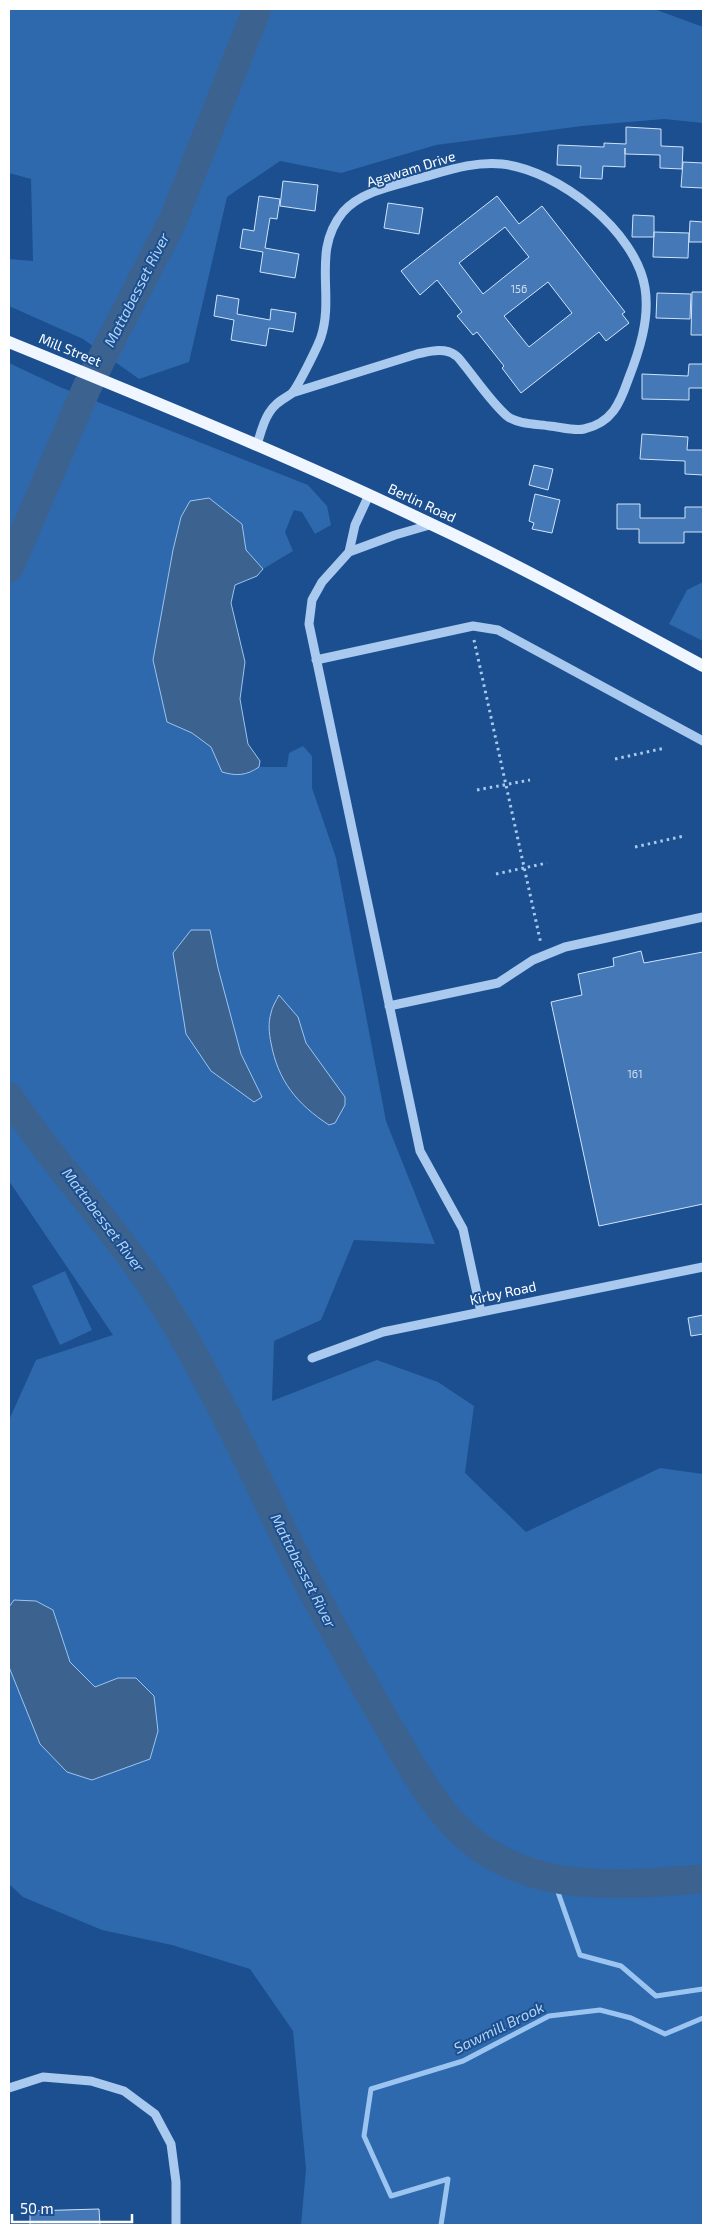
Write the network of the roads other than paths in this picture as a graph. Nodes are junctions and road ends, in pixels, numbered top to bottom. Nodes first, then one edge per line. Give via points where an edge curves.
1 (9, 342) edge
2 (119, 387) joint
3 (292, 393) junction
4 (257, 445) junction
5 (369, 495) junction
6 (433, 524) junction
7 (349, 552) junction
8 (316, 660) junction
9 (703, 666) edge
10 (703, 741) edge
11 (703, 917) edge
12 (389, 1006) junction
13 (703, 1267) edge
14 (481, 1312) junction
15 (312, 1358) dead end
16 (9, 2088) edge
17 (176, 2225) edge

1 - 2 main road, Mill Street
2 - 4 main road, Berlin Road
3 - 3 street, Agawam Drive via 320,340 325,321 324,272 330,234 355,201 382,189 477,165 501,164 538,173 596,210 639,267 645,289 646,312 640,351 618,407 610,416 583,429 522,422 508,417 454,354 437,350
3 - 4 street, Agawam Drive via 279,400 268,414
4 - 5 main road, Berlin Road
5 - 6 main road, Berlin Road
5 - 7 street via 354,525
6 - 7 street via 395,534
6 - 9 main road, Berlin Road
7 - 8 street via 322,582 312,600 309,624
8 - 10 street via 473,626 498,630
8 - 12 street
11 - 12 street via 565,948 533,960 498,983
12 - 14 street via 420,1150 463,1229
13 - 14 street, Kirby Road
14 - 15 street, Kirby Road via 383,1332
16 - 17 street via 43,2077 92,2081 124,2091 156,2114 171,2144 176,2182

